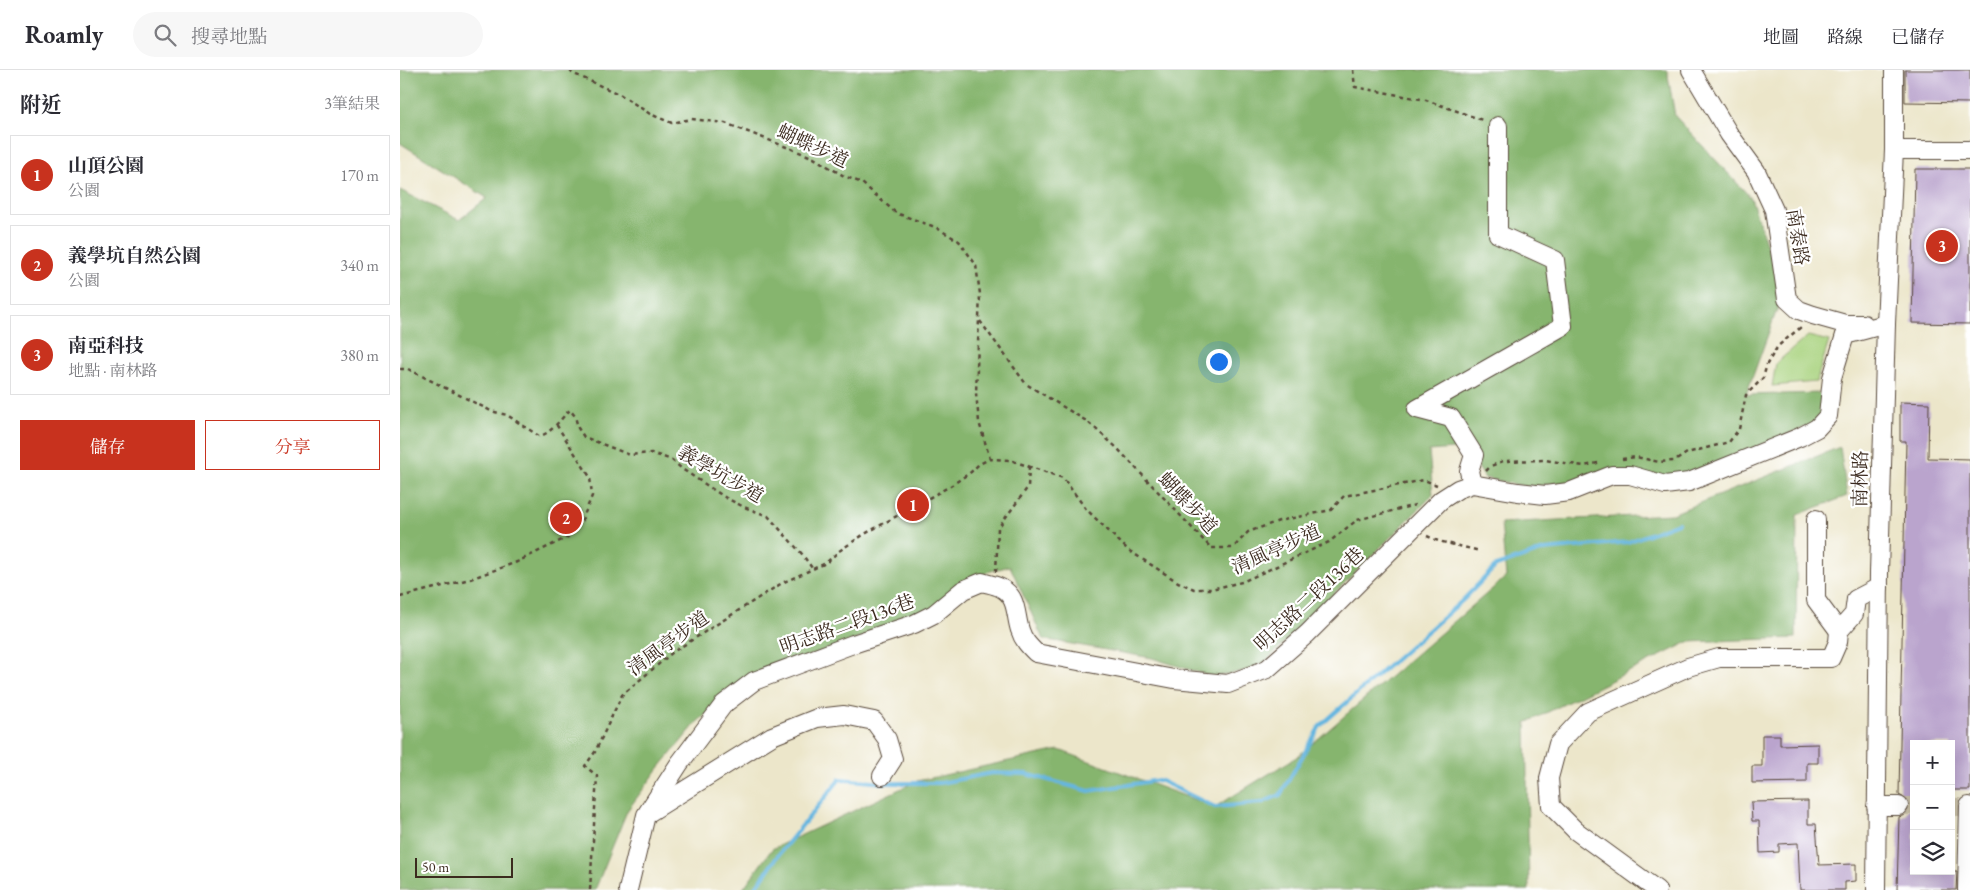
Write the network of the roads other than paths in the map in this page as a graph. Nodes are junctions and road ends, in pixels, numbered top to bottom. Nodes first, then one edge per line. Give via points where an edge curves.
1 (1691, 70) edge
2 (1894, 70) edge
3 (1498, 126) road end
4 (1894, 150) junction
5 (1970, 150) edge
6 (1886, 324) junction
7 (1471, 482) junction
8 (1816, 519) dead end
9 (1879, 587) junction
10 (1839, 630) junction
11 (882, 776) dead end
12 (1876, 806) junction
13 (1899, 806) tunnel mouth
14 (1966, 807) edge
15 (646, 815) junction
16 (628, 890) edge
17 (1658, 890) edge
18 (1876, 890) edge
19 (1968, 890) edge

1 - 6 street, 南泰路 via 1729,134 1756,171 1774,210 1787,299 1799,310 1844,324
2 - 4 street, 南林路
3 - 7 street via 1498,234 1556,260 1563,326 1417,409 1451,418 1474,455 1469,471
4 - 5 street
4 - 6 street, 南林路
6 - 7 street via 1845,335 1832,378 1828,416 1817,428 1689,482 1665,485 1630,475 1612,476 1569,492 1545,495
6 - 9 street, 南林路
7 - 15 street, 明志路二段136巷 via 1441,500 1307,634 1267,668 1228,684 1174,680 1036,653 1025,642 1019,629 1011,596 1002,588 982,582 963,590 934,614 914,624 754,681 724,704
8 - 10 street via 1816,600
9 - 10 street via 1856,599 1854,614
9 - 12 street, 南林路
10 - 17 street via 1831,658 1719,658 1688,667 1588,712 1558,744 1549,778 1552,806 1576,831
11 - 15 street via 893,759 887,739 874,722 844,715 817,718 772,736
12 - 13 street
12 - 18 street, 南林路
14 - 19 street
15 - 16 street, 明志路二段136巷

